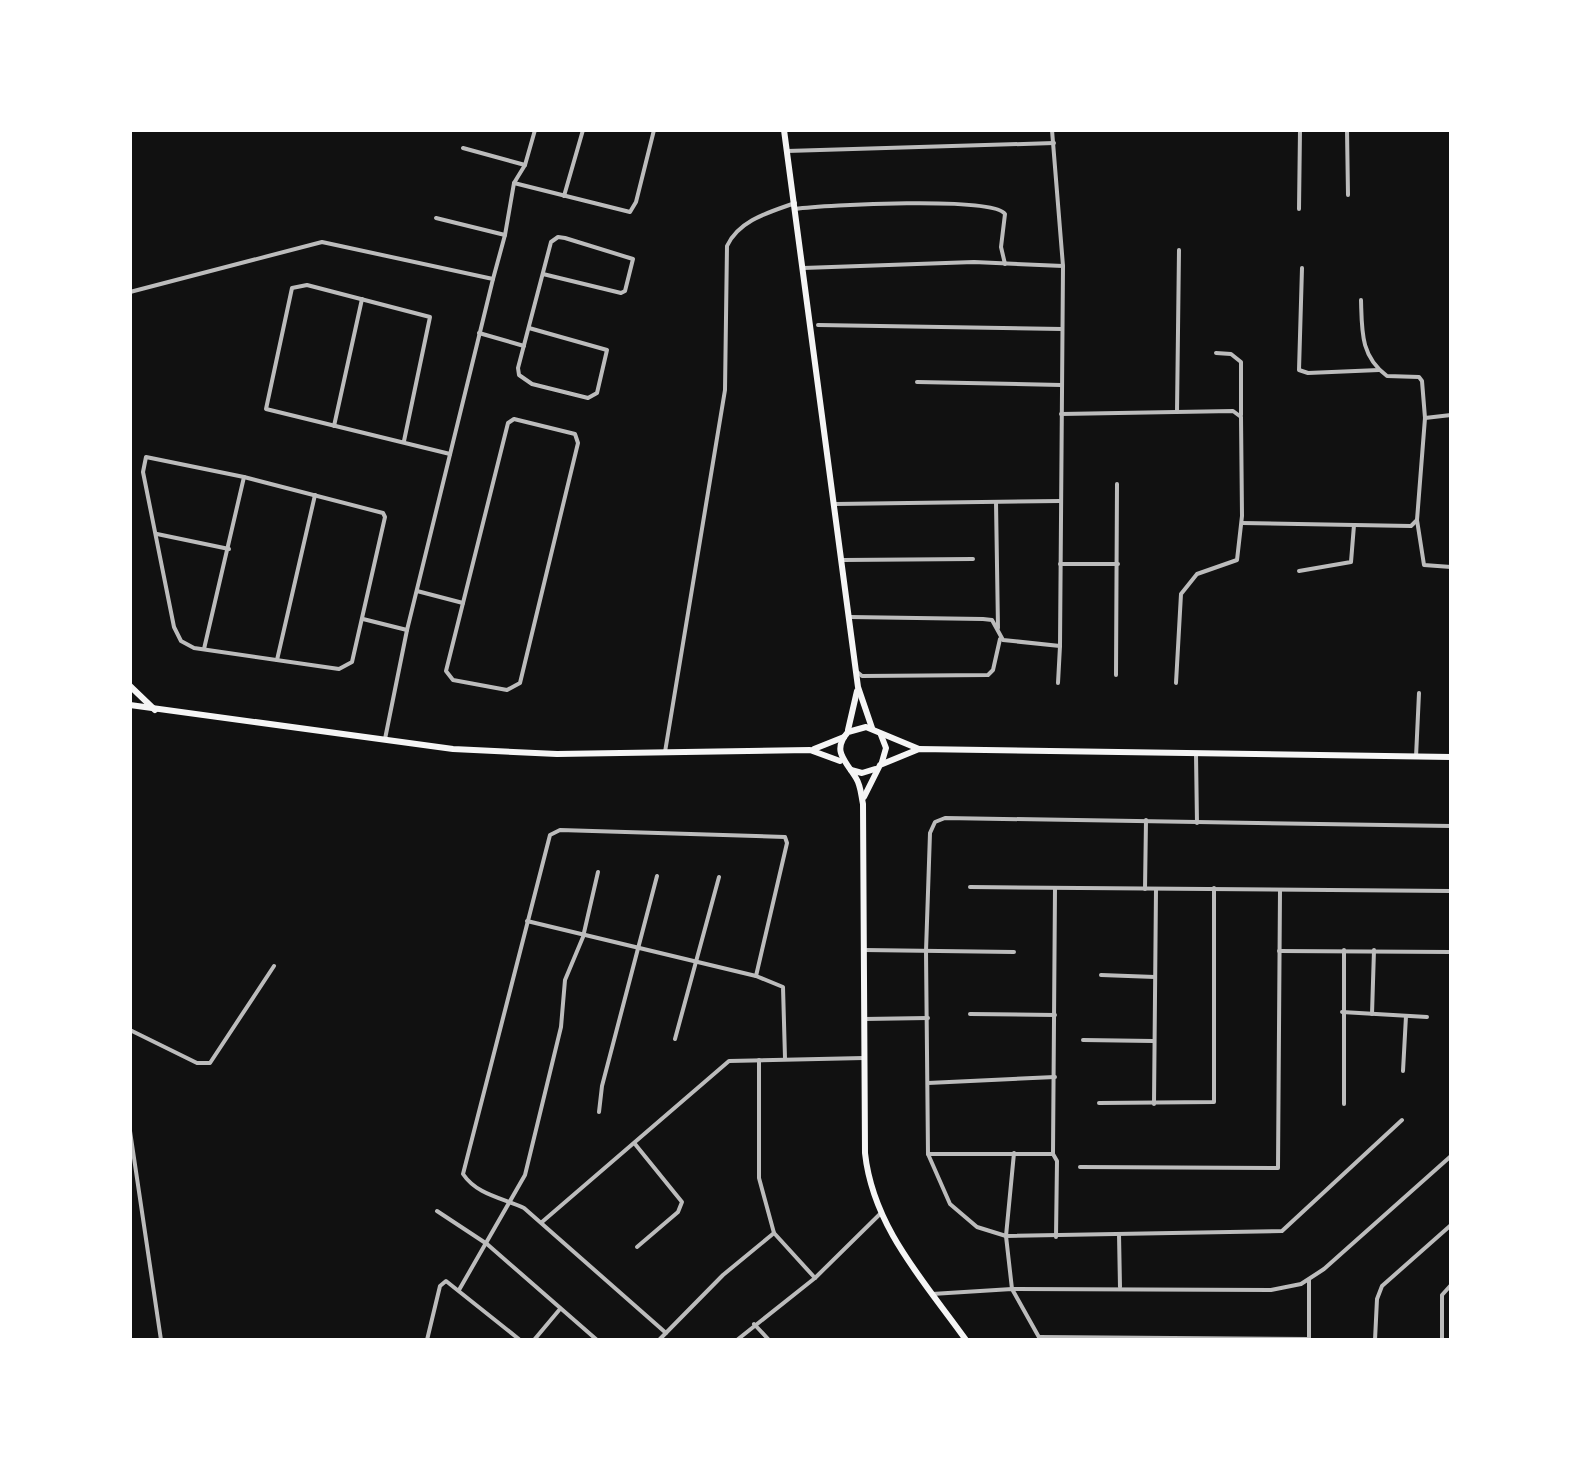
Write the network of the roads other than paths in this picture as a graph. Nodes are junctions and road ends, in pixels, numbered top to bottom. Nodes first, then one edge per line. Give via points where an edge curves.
1 (535, 130) edge
2 (583, 130) edge
3 (654, 130) edge
4 (784, 130) edge
5 (1052, 130) edge
6 (1300, 130) edge
7 (1347, 130) edge
8 (1054, 143) junction
9 (463, 148) dead end
10 (787, 151) junction
11 (525, 165) junction
12 (514, 183) junction
13 (1348, 195) dead end
14 (564, 196) junction
15 (795, 206) junction
16 (1299, 209) dead end
17 (436, 218) dead end
18 (505, 235) junction
19 (1179, 250) dead end
20 (1005, 264) junction
21 (1063, 266) junction
22 (803, 268) junction
23 (1302, 268) dead end
24 (543, 274) junction
25 (493, 279) junction
26 (130, 292) edge
27 (362, 299) junction
28 (1361, 300) dead end
29 (818, 325) dead end
30 (529, 328) junction
31 (1062, 329) junction
32 (479, 333) junction
33 (524, 346) junction
34 (1216, 353) dead end
35 (1379, 370) junction
36 (917, 382) dead end
37 (1061, 385) junction
38 (1177, 412) junction
39 (1061, 414) junction
40 (1451, 415) edge
41 (1241, 417) junction
42 (1425, 418) junction
43 (334, 426) junction
44 (404, 441) junction
45 (450, 454) junction
46 (244, 477) junction
47 (1117, 484) dead end
48 (315, 495) junction
49 (1060, 501) junction
50 (996, 502) junction
51 (835, 504) junction
52 (1417, 520) junction
53 (1242, 523) junction
54 (1354, 525) junction
55 (156, 534) junction
56 (229, 549) junction
57 (973, 559) dead end
58 (843, 560) junction
59 (1060, 564) junction
60 (1118, 564) junction
61 (1451, 567) edge
62 (1299, 571) dead end
63 (417, 591) junction
64 (463, 603) junction
65 (850, 617) junction
66 (363, 619) junction
67 (407, 630) junction
68 (998, 630) junction
69 (1000, 639) junction
70 (1060, 646) junction
71 (204, 649) junction
72 (277, 660) junction
73 (856, 671) junction
74 (1116, 675) dead end
75 (1058, 683) dead end
76 (1176, 683) dead end
77 (130, 686) edge
78 (858, 687) junction
79 (1419, 693) dead end
80 (130, 705) edge
81 (155, 710) junction
82 (875, 730) junction
83 (846, 734) junction
84 (384, 741) junction
85 (919, 749) junction
86 (810, 750) junction
87 (665, 752) junction
88 (1196, 754) junction
89 (1416, 757) junction
90 (1451, 757) edge
91 (846, 766) junction
92 (878, 767) junction
93 (863, 804) junction
94 (1146, 820) junction
95 (1197, 823) junction
96 (1451, 826) edge
97 (598, 872) dead end
98 (657, 876) dead end
99 (719, 877) dead end
100 (970, 887) dead end
101 (1055, 888) junction
102 (1214, 888) junction
103 (1145, 889) junction
104 (1156, 889) junction
105 (1280, 890) junction
106 (1451, 891) edge
107 (527, 921) junction
108 (583, 937) junction
109 (864, 950) junction
110 (1344, 950) junction
111 (1374, 950) junction
112 (640, 951) junction
113 (926, 951) junction
114 (1279, 951) junction
115 (1014, 952) dead end
116 (1451, 952) edge
117 (696, 964) junction
118 (274, 966) dead end
119 (1101, 975) dead end
120 (756, 976) junction
121 (1155, 977) junction
122 (1342, 1012) junction
123 (970, 1014) dead end
124 (1372, 1014) junction
125 (1055, 1015) junction
126 (1406, 1016) junction
127 (1427, 1017) dead end
128 (928, 1018) junction
129 (864, 1019) junction
130 (130, 1030) edge
131 (675, 1039) dead end
132 (1083, 1040) dead end
133 (1153, 1041) junction
134 (785, 1058) junction
135 (864, 1058) junction
136 (759, 1060) junction
137 (1403, 1071) dead end
138 (1055, 1077) junction
139 (928, 1083) junction
140 (1099, 1103) dead end
141 (1154, 1104) junction
142 (1344, 1104) dead end
143 (599, 1112) dead end
144 (1402, 1120) dead end
145 (130, 1131) edge
146 (635, 1144) junction
147 (1014, 1153) junction
148 (928, 1154) junction
149 (1053, 1154) junction
150 (1451, 1156) edge
151 (1080, 1167) dead end
152 (508, 1204) junction
153 (437, 1211) dead end
154 (880, 1214) junction
155 (542, 1222) junction
156 (1451, 1225) edge
157 (774, 1233) junction
158 (1119, 1234) junction
159 (1006, 1236) junction
160 (1056, 1237) junction
161 (487, 1244) junction
162 (637, 1247) dead end
163 (815, 1278) junction
164 (1309, 1280) junction
165 (1451, 1285) edge
166 (1120, 1287) junction
167 (1012, 1289) junction
168 (459, 1290) junction
169 (932, 1294) junction
170 (560, 1309) junction
171 (754, 1324) junction
172 (666, 1333) junction
173 (1040, 1339) edge
174 (161, 1340) edge
175 (427, 1340) edge
176 (520, 1340) edge
177 (534, 1340) edge
178 (597, 1340) edge
179 (659, 1340) edge
180 (737, 1340) edge
181 (769, 1340) edge
182 (966, 1340) edge
183 (1309, 1340) edge
184 (1375, 1340) edge
185 (1442, 1340) edge

1 - 11 street
2 - 14 street
3 - 14 street via 630,212
4 - 10 main road
5 - 8 street
6 - 16 street
7 - 13 street
8 - 10 street
8 - 21 street
9 - 11 street
10 - 15 main road
11 - 12 street
12 - 14 street
12 - 18 street
15 - 20 street via 998,207 1005,214
15 - 22 main road
15 - 87 street via 749,222 727,246 725,390
17 - 18 street
18 - 25 street
19 - 38 street
20 - 21 street
20 - 22 street
21 - 31 street
22 - 51 main road
23 - 35 street via 1299,370
24 - 24 street via 621,293 633,259 558,237 551,242
24 - 30 street
25 - 26 street via 322,242
25 - 32 street
27 - 43 street
27 - 43 street via 300,284 292,288 268,387 266,409
27 - 44 street via 430,317
28 - 35 street via 1363,346
29 - 31 street
30 - 33 street
30 - 33 street via 607,350 597,393 588,398 525,380 518,368
31 - 37 street
32 - 33 street
32 - 45 street
34 - 41 street via 1231,354 1241,362
35 - 42 street via 1387,376 1422,378
36 - 37 street
37 - 39 street
38 - 39 street
38 - 41 street via 1233,411
39 - 49 street
40 - 42 street
41 - 53 street
42 - 52 street
43 - 44 street
44 - 45 street
45 - 63 street
46 - 48 street
46 - 55 street via 146,457 143,472
46 - 56 street
47 - 60 street
48 - 66 street via 385,517
48 - 72 street
49 - 50 street
49 - 59 street
50 - 51 street
50 - 68 street
51 - 58 main road
52 - 54 street via 1411,526
52 - 61 street via 1424,565
53 - 54 street
53 - 76 street via 1237,560 1197,574 1181,594
54 - 62 street via 1351,562
55 - 56 street
55 - 71 street via 174,627 186,645
56 - 71 street
57 - 58 street
58 - 65 main road
59 - 60 street
59 - 70 street
60 - 74 street
63 - 64 street
63 - 67 street
64 - 64 street via 447,677 507,690 515,687 578,443 575,434 521,419 508,423
65 - 68 street via 983,619 992,620
65 - 73 main road
66 - 67 street
66 - 72 street via 347,667
67 - 84 street
68 - 69 street
69 - 70 street
69 - 73 street via 988,675 862,676
70 - 75 street
71 - 72 street
73 - 78 main road
77 - 81 main road
78 - 82 main road
78 - 83 main road
79 - 89 street
80 - 81 main road
81 - 84 main road
82 - 83 main road via 859,727
82 - 85 main road
82 - 92 main road via 886,748
83 - 86 main road
83 - 91 main road via 839,750
84 - 87 main road via 515,753
85 - 88 main road
85 - 92 main road
86 - 87 main road
86 - 91 main road
88 - 89 main road
88 - 95 street
89 - 90 main road
91 - 92 main road via 862,773
91 - 93 main road via 860,785
92 - 93 main road
93 - 109 main road
94 - 95 street
94 - 103 street
94 - 113 street via 939,818 930,833
95 - 96 street
97 - 108 street
98 - 112 street
99 - 117 street
100 - 101 street
101 - 103 street
101 - 125 street
102 - 104 street
102 - 105 street
102 - 141 street via 1215,1100 1208,1105
103 - 104 street
104 - 121 street
105 - 106 street
105 - 114 street
107 - 108 street
107 - 120 street via 552,832 785,837
107 - 152 street via 463,1174
108 - 112 street
108 - 152 street via 565,980 561,1027 525,1175
109 - 113 street
109 - 129 main road
110 - 111 street
110 - 114 street
110 - 122 street
111 - 116 street
111 - 124 street
112 - 117 street
112 - 143 street
113 - 115 street
113 - 128 street
114 - 151 street via 1277,1170
117 - 120 street
117 - 131 street
118 - 130 street via 210,1063 197,1063
119 - 121 street
120 - 134 street via 786,992
121 - 133 street
122 - 124 street
122 - 142 street
123 - 125 street
124 - 126 street
125 - 138 street
126 - 127 street
126 - 137 street
128 - 129 street
128 - 139 street
129 - 135 main road
132 - 133 street
133 - 141 street
134 - 135 street
134 - 136 street
135 - 154 main road via 868,1177
136 - 146 street via 729,1061
136 - 157 street via 757,1165
138 - 139 street
138 - 149 street
139 - 148 street
140 - 141 street
144 - 158 street via 1282,1231
145 - 174 street
146 - 155 street
146 - 162 street via 682,1202 678,1212
147 - 148 street
147 - 149 street
147 - 159 street
148 - 159 street via 956,1210 977,1227
149 - 160 street
150 - 164 street
152 - 155 street via 519,1205
152 - 161 street
153 - 161 street
154 - 163 street
154 - 169 main road
155 - 172 street
156 - 184 street via 1382,1286
157 - 163 street
157 - 172 street
158 - 160 street
158 - 166 street
159 - 160 street
159 - 167 street
161 - 168 street
161 - 170 street
163 - 171 street
164 - 166 street via 1271,1290
164 - 183 street
165 - 185 street via 1442,1295
166 - 167 street
167 - 169 street
167 - 173 street
168 - 175 street via 449,1282 440,1286
168 - 176 street
169 - 182 main road
170 - 177 street
170 - 178 street
171 - 180 street
171 - 181 street
172 - 179 street
173 - 183 street

